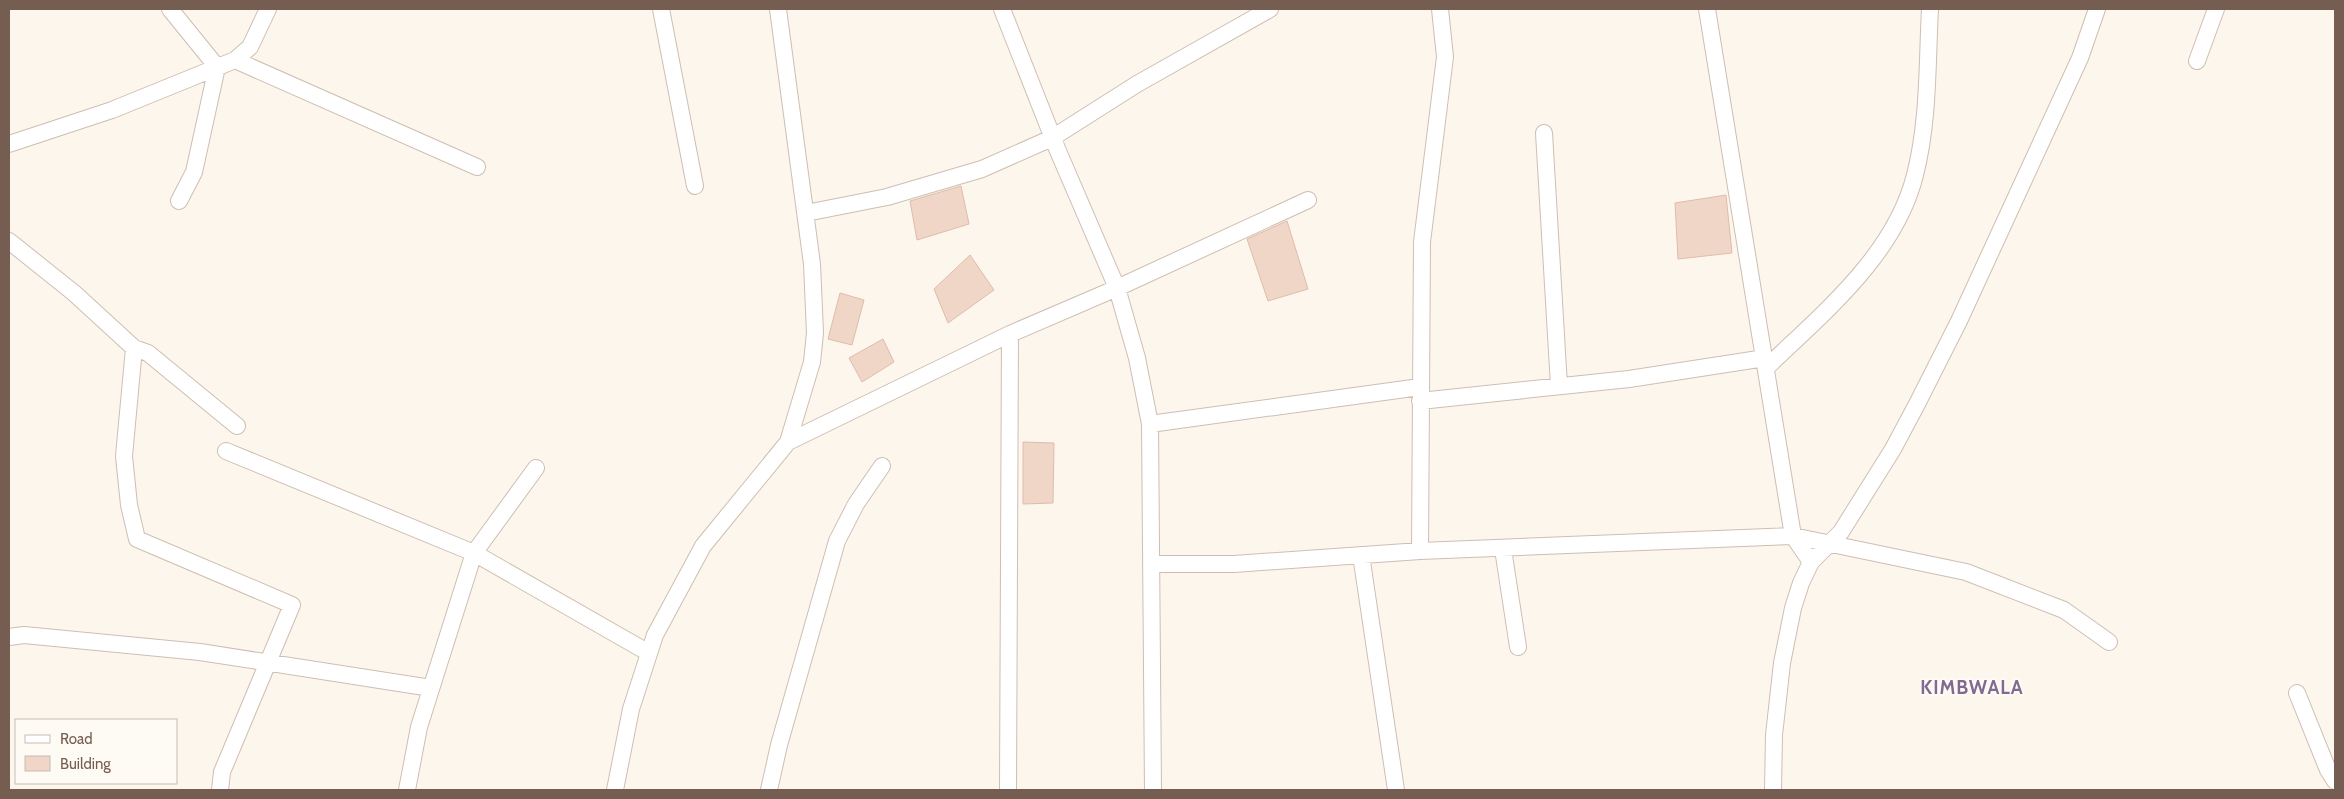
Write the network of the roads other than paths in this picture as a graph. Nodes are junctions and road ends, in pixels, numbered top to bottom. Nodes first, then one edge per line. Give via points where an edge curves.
1 (170, 9) edge
2 (268, 9) edge
3 (661, 9) edge
4 (778, 9) edge
5 (1002, 9) edge
6 (1270, 9) edge
7 (1440, 9) edge
8 (1707, 9) edge
9 (1930, 9) edge
10 (2097, 9) edge
11 (2216, 9) edge
12 (1244, 15) edge
13 (235, 60) junction
14 (2197, 62) dead end
15 (217, 67) junction
16 (1544, 133) dead end
17 (1052, 138) junction
18 (9, 144) edge
19 (477, 167) dead end
20 (696, 186) dead end
21 (1308, 200) dead end
22 (179, 201) dead end
23 (806, 213) junction
24 (9, 241) edge
25 (1117, 288) junction
26 (1010, 334) junction
27 (134, 348) junction
28 (1766, 362) junction
29 (1559, 386) junction
30 (1420, 394) junction
31 (1150, 424) junction
32 (237, 426) dead end
33 (788, 442) junction
34 (226, 451) dead end
35 (882, 466) dead end
36 (536, 468) dead end
37 (1793, 536) junction
38 (1828, 545) junction
39 (1503, 549) junction
40 (1420, 551) junction
41 (474, 553) junction
42 (1361, 555) junction
43 (1811, 562) junction
44 (1152, 564) junction
45 (9, 637) edge
46 (2110, 642) dead end
47 (1518, 648) dead end
48 (649, 654) junction
49 (268, 662) junction
50 (431, 688) junction
51 (2297, 693) dead end
52 (2335, 781) edge
53 (220, 790) edge
54 (407, 790) edge
55 (615, 790) edge
56 (769, 790) edge
57 (1008, 790) edge
58 (1153, 790) edge
59 (1396, 790) edge
60 (1773, 790) edge

1 - 15 street
2 - 13 street via 250,47
3 - 20 street
4 - 23 street
5 - 17 street
6 - 12 street
7 - 30 street via 1445,57 1422,242
8 - 28 street
9 - 28 street via 1926,114 1915,176 1896,223 1843,294
10 - 38 street via 2080,58 1959,321 1893,450 1841,532
11 - 14 street
12 - 17 street
13 - 15 street
13 - 19 street
15 - 18 street via 112,110
15 - 22 street via 194,172
16 - 29 street
17 - 23 street via 982,169 887,197
17 - 25 street
21 - 25 street
23 - 33 street via 815,333 812,362
24 - 27 street
25 - 26 street
25 - 31 street via 1137,358
26 - 33 street
26 - 57 street
27 - 32 street via 148,353
27 - 49 street via 124,456 129,505 137,539 292,605
28 - 29 street
28 - 37 street
29 - 30 street
30 - 31 street
30 - 40 street
31 - 44 street
33 - 48 street via 703,546 655,635
34 - 41 street
35 - 56 street via 837,540 778,745
36 - 41 street
37 - 38 street
37 - 39 street
37 - 43 street
38 - 43 street
38 - 46 street via 1966,572 2064,610
39 - 40 street
39 - 47 street
40 - 42 street
41 - 48 street
41 - 50 street
42 - 44 street via 1234,564
42 - 59 street
43 - 60 street via 1793,608 1782,662 1774,735
44 - 58 street
45 - 49 street via 24,635 181,650
48 - 55 street via 632,709
49 - 50 street
49 - 53 street via 222,772
50 - 54 street via 419,727
51 - 52 street

